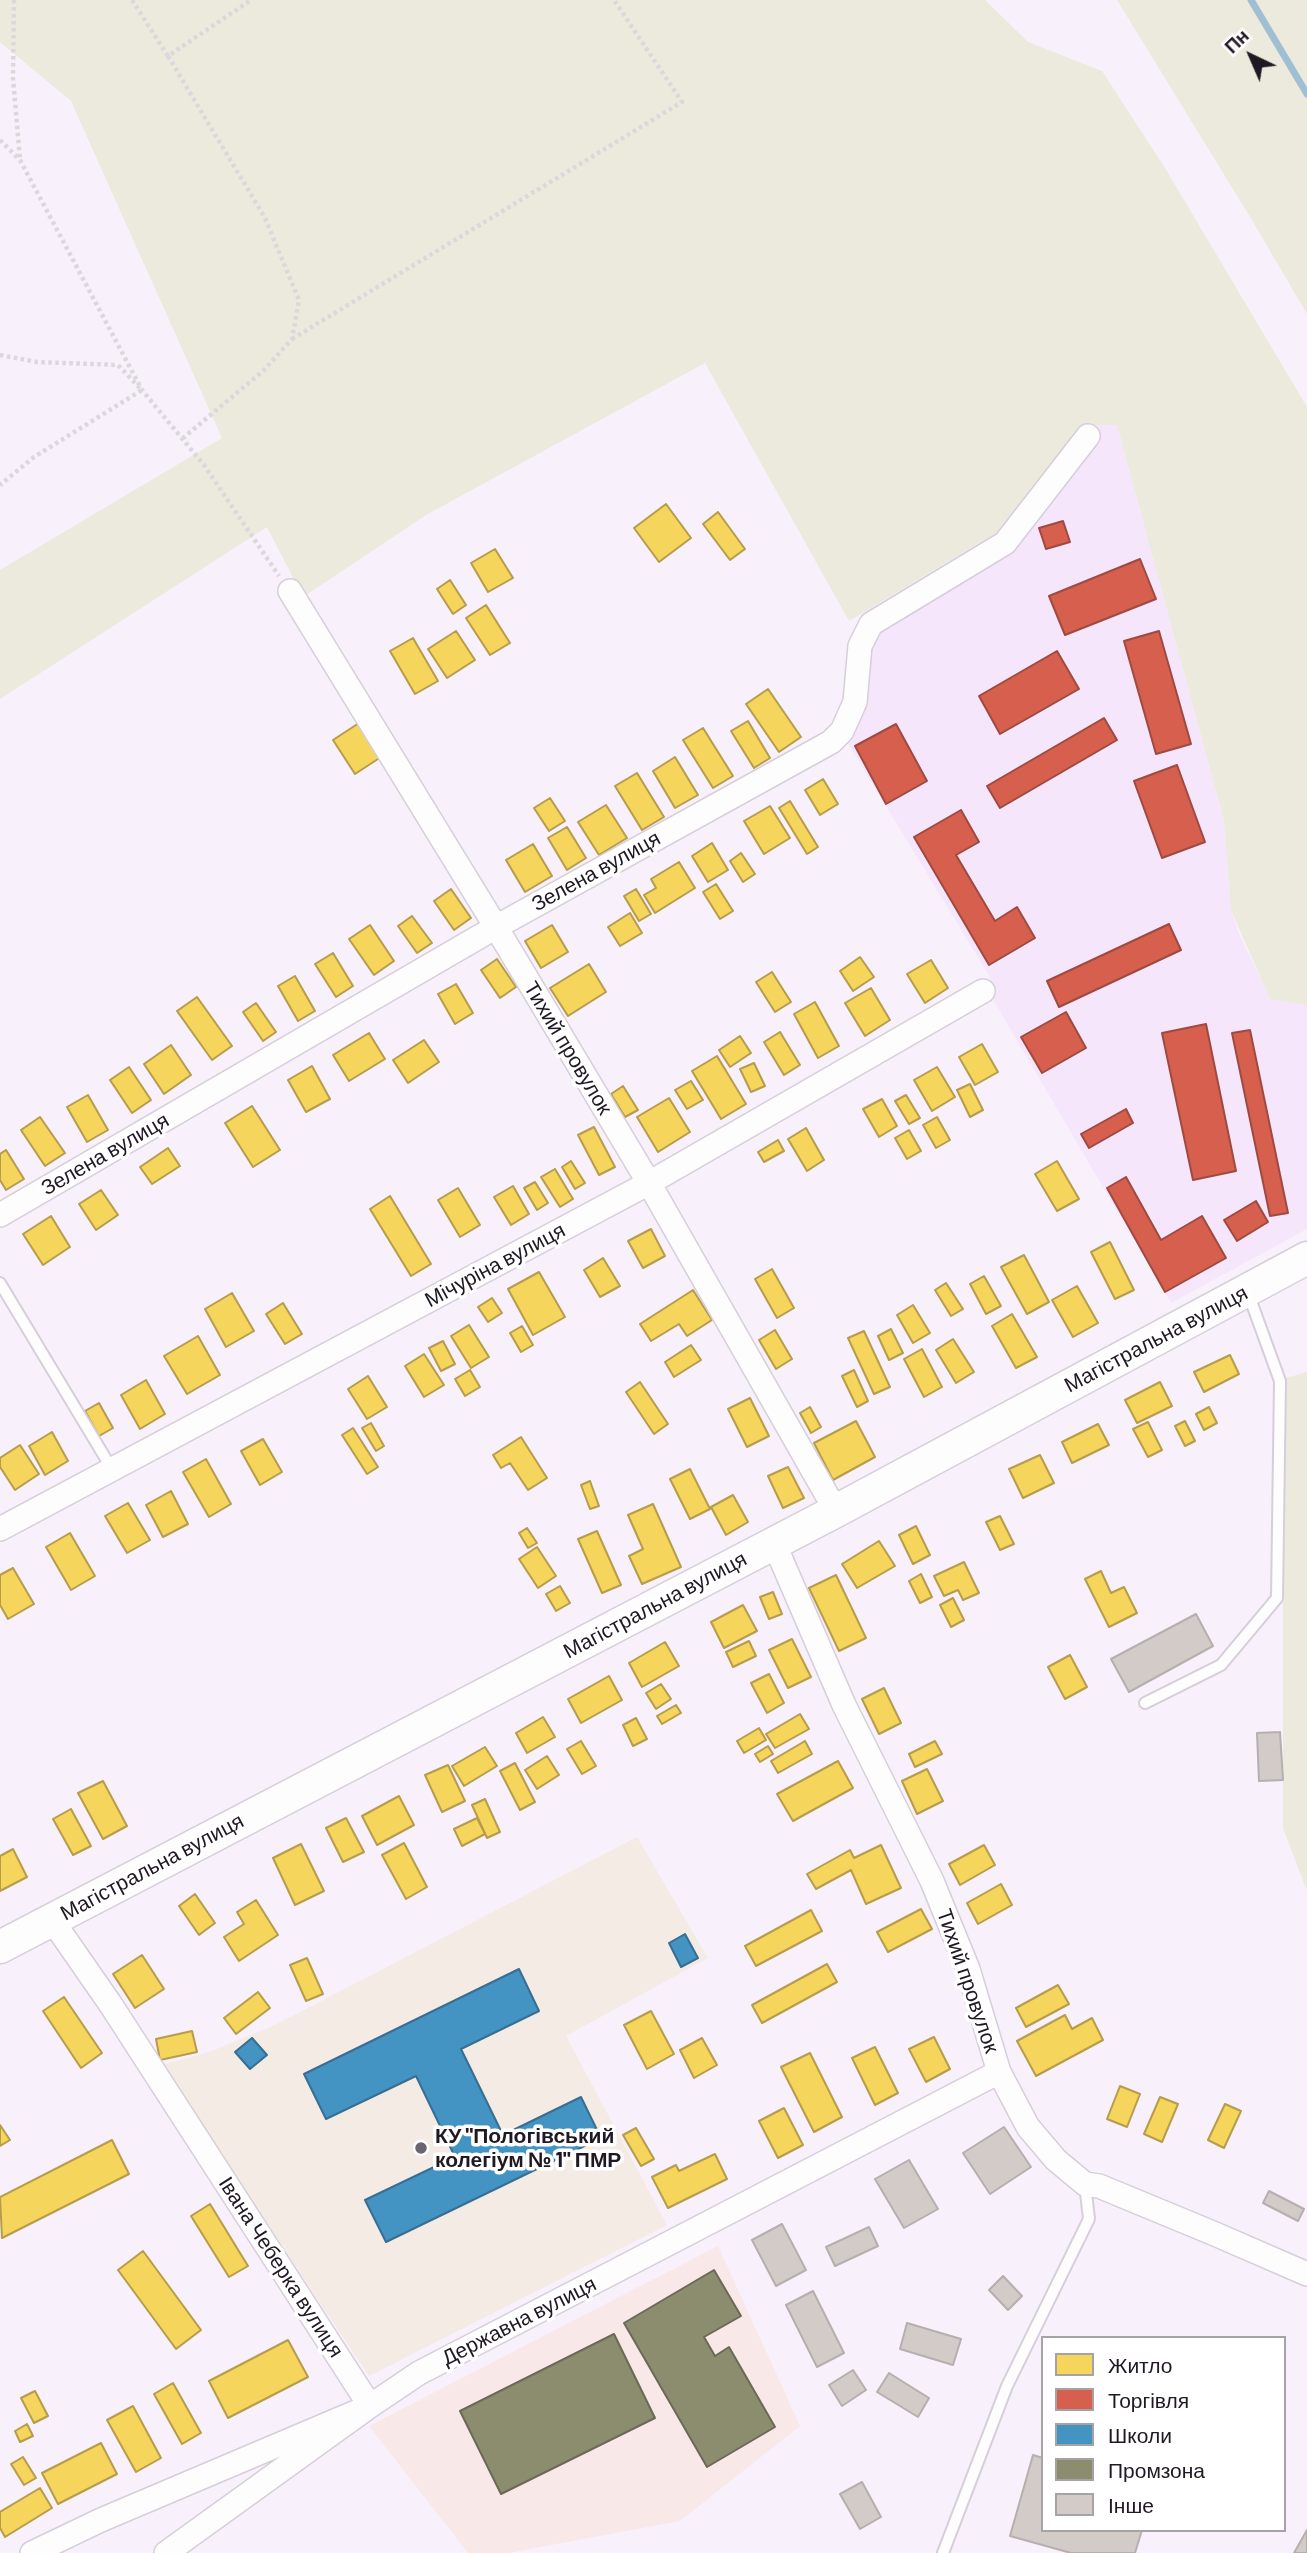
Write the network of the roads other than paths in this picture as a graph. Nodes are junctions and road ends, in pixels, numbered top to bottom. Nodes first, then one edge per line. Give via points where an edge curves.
1 (1088, 436) dead end
2 (290, 591) road end
3 (496, 927) junction
4 (983, 991) dead end
5 (649, 1183) junction
6 (0, 1215) edge
7 (1307, 1258) edge
8 (0, 1283) edge
9 (1247, 1290) junction
10 (112, 1469) junction
11 (836, 1511) junction
12 (0, 1529) edge
13 (774, 1543) junction
14 (1145, 1703) dead end
15 (52, 1920) junction
16 (0, 1947) edge
17 (999, 2072) junction
18 (1085, 2184) junction
19 (1307, 2274) edge
20 (370, 2406) junction
21 (32, 2553) edge
22 (166, 2553) edge
23 (943, 2553) edge

1 - 3 street, Зелена вулиця via 1006,543 872,624 860,646 855,702 842,731 831,742
2 - 3 street, Тихий провулок
3 - 5 street, Тихий провулок
3 - 6 street, Зелена вулиця
4 - 5 street, Мічуріна вулиця
5 - 10 street, Мічуріна вулиця
5 - 11 street, Тихий провулок
7 - 9 main road, Магістральна вулиця
8 - 10 lane
9 - 11 main road, Магістральна вулиця
9 - 14 lane via 1280,1381 1277,1598 1221,1665
10 - 12 street, Мічуріна вулиця
11 - 13 main road, Магістральна вулиця
13 - 15 main road, Магістральна вулиця
13 - 17 street, Тихий провулок via 844,1704 932,1881 968,1969
15 - 16 main road, Магістральна вулиця
15 - 20 street, Івана Чеберка вулиця
17 - 18 street, Тихий провулок via 1028,2127 1056,2160
17 - 20 street, Державна вулиця via 419,2373
18 - 19 street, Тихий провулок
18 - 23 lane via 1089,2220 1007,2386
20 - 21 street, Державна вулиця
20 - 22 street

